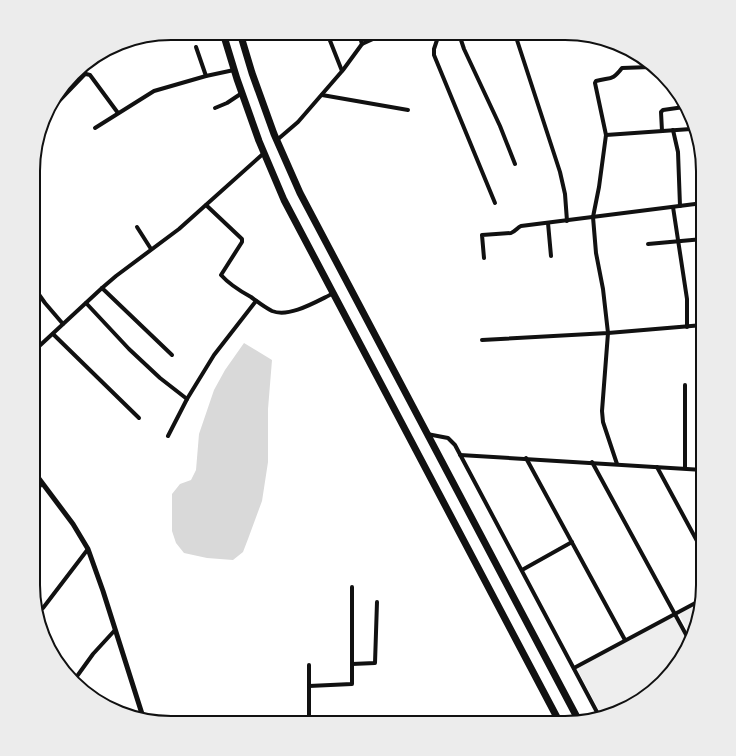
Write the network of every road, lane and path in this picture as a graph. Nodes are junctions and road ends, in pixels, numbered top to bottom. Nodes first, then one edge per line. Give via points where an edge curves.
1 (225, 40) edge
2 (242, 40) edge
3 (330, 40) edge
4 (360, 40) edge
5 (371, 40) edge
6 (437, 40) edge
7 (461, 40) edge
8 (517, 40) edge
9 (362, 44) junction
10 (196, 47) dead end
11 (643, 66) edge
12 (234, 70) junction
13 (342, 72) junction
14 (206, 76) junction
15 (242, 93) junction
16 (322, 95) junction
17 (63, 97) edge
18 (215, 108) dead end
19 (679, 108) edge
20 (408, 110) dead end
21 (118, 114) junction
22 (95, 128) dead end
23 (689, 129) edge
24 (673, 130) junction
25 (662, 131) junction
26 (606, 135) junction
27 (277, 140) junction
28 (264, 153) junction
29 (515, 164) dead end
30 (495, 203) dead end
31 (206, 204) junction
32 (696, 204) edge
33 (680, 206) junction
34 (673, 207) junction
35 (592, 217) junction
36 (567, 221) junction
37 (548, 223) junction
38 (137, 228) dead end
39 (696, 241) edge
40 (678, 242) junction
41 (648, 244) dead end
42 (151, 250) junction
43 (551, 256) dead end
44 (484, 258) dead end
45 (102, 288) junction
46 (334, 293) junction
47 (40, 296) edge
48 (256, 301) junction
49 (86, 303) junction
50 (63, 324) junction
51 (696, 326) edge
52 (687, 327) junction
53 (52, 334) junction
54 (608, 334) junction
55 (482, 340) dead end
56 (40, 345) edge
57 (172, 355) dead end
58 (686, 385) dead end
59 (187, 399) junction
60 (140, 418) dead end
61 (427, 434) junction
62 (168, 436) dead end
63 (460, 455) junction
64 (526, 458) junction
65 (592, 462) junction
66 (617, 464) junction
67 (657, 467) junction
68 (685, 468) junction
69 (696, 469) edge
70 (40, 480) edge
71 (42, 483) junction
72 (40, 486) edge
73 (696, 539) edge
74 (572, 542) junction
75 (88, 549) junction
76 (522, 570) junction
77 (352, 587) dead end
78 (377, 602) dead end
79 (694, 603) edge
80 (43, 608) edge
81 (675, 613) junction
82 (115, 630) junction
83 (686, 635) edge
84 (625, 640) junction
85 (352, 664) junction
86 (308, 665) dead end
87 (574, 668) junction
88 (77, 677) edge
89 (309, 686) junction
90 (597, 711) edge
91 (141, 712) edge
92 (309, 716) edge
93 (556, 716) edge
94 (575, 716) edge

1 - 12 highway
2 - 27 highway
3 - 13 street
4 - 9 street
5 - 9 street
6 - 30 street via 434,55
7 - 29 street
8 - 36 street via 560,172
9 - 13 street
10 - 14 street
11 - 26 street via 622,68 611,79 596,81
12 - 14 street
12 - 15 highway
13 - 16 street
14 - 21 street via 154,92
15 - 18 street
15 - 28 highway
16 - 20 street
16 - 27 street via 298,122
17 - 21 street via 84,75 90,75
19 - 25 street via 661,112
21 - 22 street
23 - 24 street
24 - 25 street
24 - 33 street via 678,152
25 - 26 street
26 - 35 street
27 - 61 highway via 300,193
28 - 31 street
28 - 46 highway via 284,200
31 - 42 street
31 - 48 street via 242,239 221,275
32 - 33 street
33 - 34 street
34 - 35 street
34 - 40 street
35 - 36 street
35 - 54 street
36 - 37 street
37 - 43 street
37 - 44 street via 521,226 511,233 482,235
38 - 42 street
39 - 40 street
40 - 41 street
40 - 52 street via 687,299
42 - 45 street
45 - 49 street
45 - 57 street
46 - 48 street via 308,306 287,312 274,312
46 - 93 highway
47 - 50 street
48 - 59 street via 214,355
49 - 50 street
49 - 59 street via 129,349
50 - 53 street
51 - 52 street
52 - 54 street
53 - 56 street
53 - 60 street
54 - 55 street
54 - 66 street via 602,410 603,422
58 - 68 street
59 - 62 street
61 - 63 street via 452,440
61 - 94 highway
63 - 64 street
63 - 76 street
64 - 65 street
64 - 74 street
65 - 66 street
65 - 81 street
66 - 67 street
67 - 68 street
67 - 73 street
68 - 69 street
70 - 71 street
71 - 72 street
71 - 75 street
74 - 76 street
74 - 84 street
75 - 80 street
75 - 82 street
76 - 87 street
77 - 85 street
78 - 85 street via 375,664
79 - 81 street
81 - 83 street
81 - 84 street
82 - 88 street
82 - 91 street
84 - 87 street
85 - 89 street via 352,684
86 - 89 street
87 - 90 street
89 - 92 street

